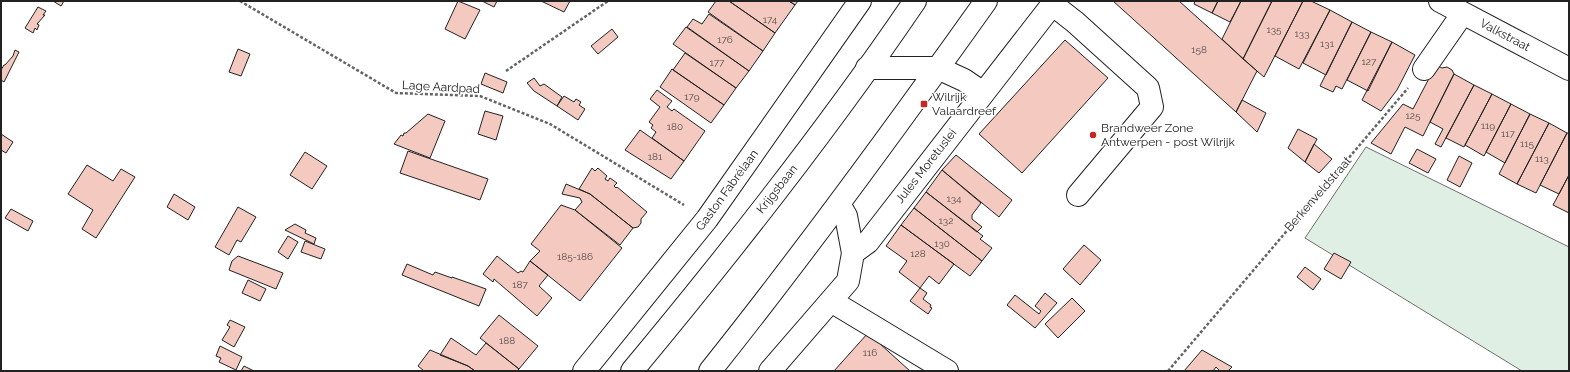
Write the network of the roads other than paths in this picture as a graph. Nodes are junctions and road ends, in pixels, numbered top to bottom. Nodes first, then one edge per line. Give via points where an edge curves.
1 (860, 1) edge
2 (915, 1) edge
3 (986, 1) edge
4 (1440, 1) edge
5 (1054, 3) edge
6 (1463, 13) junction
7 (867, 68) junction
8 (938, 68) junction
9 (1424, 69) road end
10 (1569, 69) edge
11 (983, 93) junction
12 (1078, 195) dead end
13 (839, 204) junction
14 (853, 253) junction
15 (831, 301) junction
16 (584, 371) edge
17 (632, 371) edge
18 (710, 371) edge
19 (770, 371) edge
20 (947, 371) edge

1 - 16 street, Gaston Fabrélaan via 707,219
2 - 7 street, Krijgsbaan
3 - 8 street
4 - 6 street, Valkstraat
5 - 11 street, Jules Moretuslei
5 - 12 street via 1148,88 1152,107
6 - 9 street
6 - 10 street, Valkstraat
7 - 8 street
7 - 17 street, Krijgsbaan via 791,171
8 - 11 street via 964,80
8 - 13 street
11 - 14 street, Jules Moretuslei via 868,242
13 - 14 street via 846,216
13 - 18 street
14 - 15 street via 848,281
15 - 19 street
15 - 20 street

